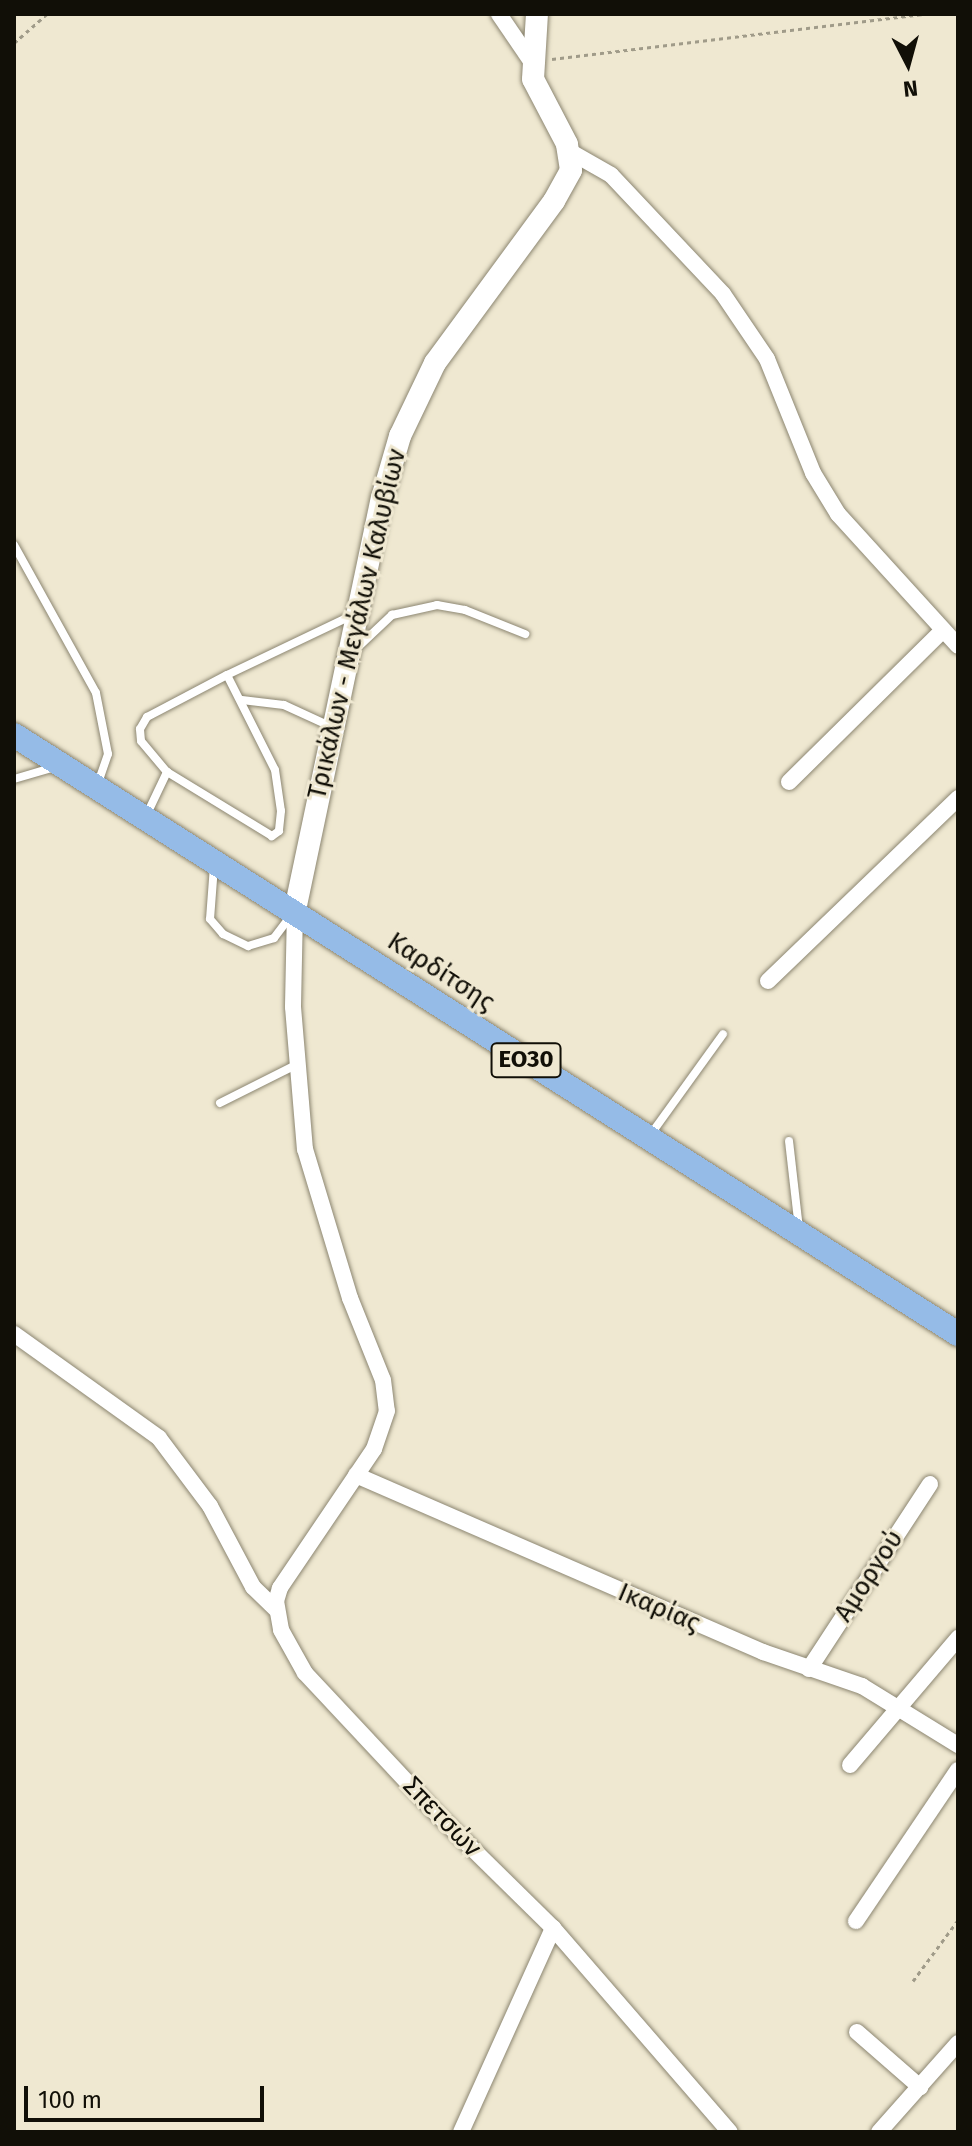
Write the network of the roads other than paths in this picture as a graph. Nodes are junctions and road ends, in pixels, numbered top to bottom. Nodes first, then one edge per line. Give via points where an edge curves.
1 (499, 14) edge
2 (537, 14) edge
3 (531, 61) junction
4 (569, 151) junction
5 (14, 545) edge
6 (357, 613) junction
7 (942, 631) junction
8 (525, 634) dead end
9 (958, 646) edge
10 (346, 664) junction
11 (227, 675) junction
12 (242, 700) junction
13 (333, 727) junction
14 (14, 735) edge
15 (61, 765) junction
16 (167, 772) junction
17 (14, 779) edge
18 (789, 782) dead end
19 (95, 787) junction
20 (958, 798) edge
21 (145, 818) junction
22 (215, 860) junction
23 (295, 910) junction
24 (768, 981) dead end
25 (723, 1034) dead end
26 (296, 1065) junction
27 (220, 1103) dead end
28 (649, 1138) junction
29 (789, 1141) dead end
30 (799, 1234) junction
31 (14, 1334) edge
32 (958, 1334) edge
33 (356, 1475) junction
34 (930, 1484) dead end
35 (277, 1610) junction
36 (958, 1638) edge
37 (809, 1669) junction
38 (898, 1706) junction
39 (958, 1745) edge
40 (850, 1765) dead end
41 (958, 1770) edge
42 (856, 1921) dead end
43 (553, 1928) junction
44 (857, 2032) dead end
45 (958, 2043) edge
46 (920, 2087) junction
47 (461, 2132) edge
48 (730, 2132) edge
49 (879, 2132) edge

1 - 3 street
2 - 3 street
3 - 4 street via 538,95
4 - 6 street, Τρικάλων - Μεγάλων Καλυβίων via 572,165 562,190 450,341 410,410 386,481
4 - 7 street via 611,175 723,294 767,359 813,473 838,514
5 - 19 lane via 101,708 108,754
6 - 10 street, Τρικάλων - Μεγάλων Καλυβίων
6 - 11 lane
7 - 9 street
7 - 18 street
8 - 10 lane via 465,610 437,605 406,610 371,629
10 - 13 street, Τρικάλων - Μεγάλων Καλυβίων
11 - 12 lane
11 - 16 lane via 147,717 141,741
12 - 13 lane via 284,705
12 - 16 lane via 278,781 279,831 264,835
13 - 23 street, Τρικάλων - Μεγάλων Καλυβίων
14 - 15 main road, Καρδίτσης / ΕΟ30
15 - 17 lane
15 - 19 main road, Καρδίτσης / ΕΟ30
16 - 21 lane
19 - 21 main road, Καρδίτσης / ΕΟ30
20 - 24 street
21 - 22 main road, Καρδίτσης / ΕΟ30
22 - 23 main road, Καρδίτσης / ΕΟ30
22 - 23 lane via 209,909 223,934 248,946 274,938
23 - 26 street
23 - 28 main road, Καρδίτσης / ΕΟ30
25 - 28 lane
26 - 27 lane
26 - 33 street via 310,1171 385,1396 385,1424
28 - 30 main road, Καρδίτσης / ΕΟ30
29 - 30 lane
30 - 32 main road, Καρδίτσης / ΕΟ30
31 - 35 street via 159,1438 210,1506 253,1587
33 - 35 street via 290,1572
33 - 37 street, Ικαρίας
34 - 37 street, Αμοργού
35 - 43 street, Σπετσών via 290,1651 305,1673
36 - 38 street
37 - 38 street, Ικαρίας via 862,1686
38 - 39 street, Ικαρίας
38 - 40 street
41 - 42 street
43 - 47 street
43 - 48 street, Σπετσών
44 - 46 street
45 - 46 street
46 - 49 street

